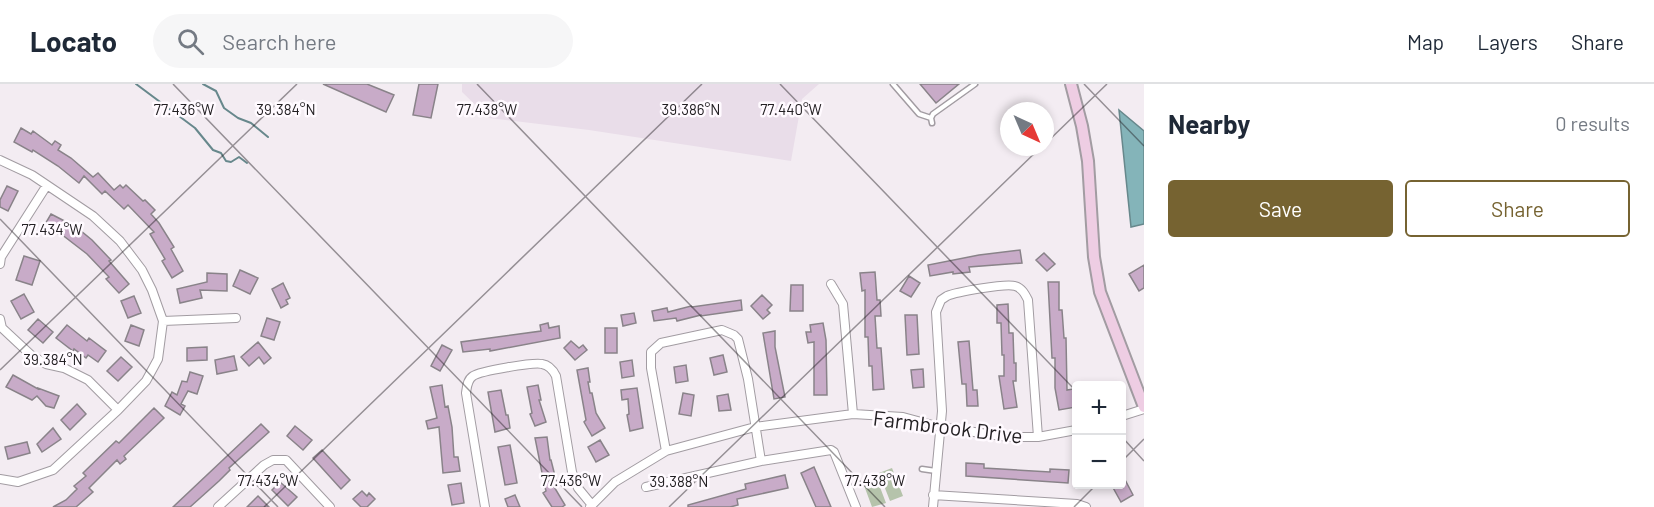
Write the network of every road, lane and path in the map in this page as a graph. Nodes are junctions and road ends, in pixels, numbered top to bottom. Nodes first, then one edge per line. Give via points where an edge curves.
1 (892, 84) edge
2 (975, 84) edge
3 (1071, 84) edge
4 (969, 88) junction
5 (973, 94) dead end
6 (0, 160) edge
7 (47, 185) junction
8 (0, 264) edge
9 (831, 284) dead end
10 (236, 318) dead end
11 (0, 319) edge
12 (163, 321) junction
13 (1144, 408) edge
14 (118, 410) junction
15 (853, 414) junction
16 (1126, 415) edge
17 (755, 427) junction
18 (940, 427) junction
19 (1072, 431) edge
20 (1038, 437) junction
21 (666, 450) junction
22 (761, 461) junction
23 (922, 469) dead end
24 (936, 471) junction
25 (0, 479) edge
26 (646, 487) dead end
27 (933, 495) junction
28 (591, 506) edge
29 (218, 507) edge
30 (330, 507) edge
31 (485, 507) edge
32 (856, 507) edge
33 (933, 507) edge
34 (1086, 507) edge

1 - 4 lane via 919,114 931,120 933,114
2 - 4 lane
3 - 13 main road via 1088,162 1100,292
4 - 5 lane
6 - 7 street
7 - 8 street
7 - 12 street via 93,216 120,241 142,270
9 - 15 street via 843,304
10 - 12 street
11 - 14 street via 2,328 31,355 88,380
12 - 14 street via 158,359 146,381
13 - 16 street
14 - 25 street via 53,470 18,482
15 - 17 street, Farmbrook Drive
15 - 18 street, Farmbrook Drive via 903,417
17 - 21 street, Farmbrook Drive
17 - 21 street via 748,379 734,335 722,330 661,343 651,352 651,368
17 - 22 street
18 - 20 street, Farmbrook Drive via 1008,437
18 - 20 street via 938,306 953,294 1009,284 1021,289 1028,300
18 - 24 street
19 - 20 street, Farmbrook Drive
21 - 28 street, Farmbrook Drive via 615,482
22 - 26 street
22 - 32 street via 831,450
23 - 24 lane
24 - 27 street
27 - 33 street
27 - 34 street
28 - 31 street via 572,472 556,376 549,367 538,363 490,371 472,376 469,381 466,393
29 - 30 street via 273,460 286,460

